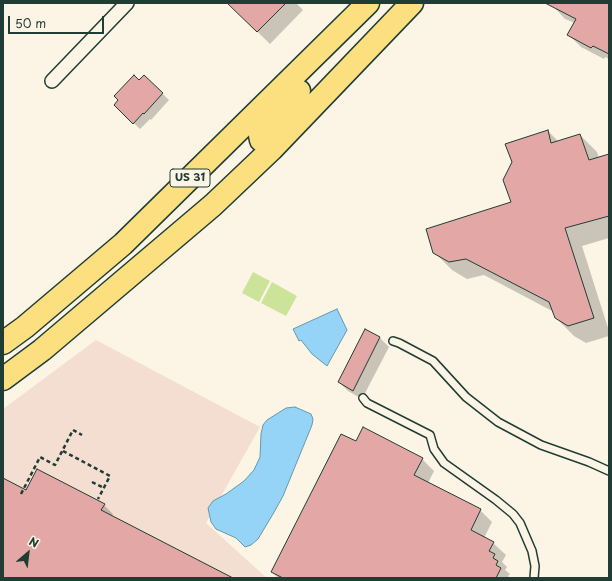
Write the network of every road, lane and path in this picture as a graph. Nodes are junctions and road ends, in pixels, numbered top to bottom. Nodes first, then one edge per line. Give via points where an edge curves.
1 (127, 3) edge
2 (369, 3) edge
3 (412, 3) edge
4 (52, 81) dead end
5 (272, 149) junction
6 (393, 342) dead end
7 (3, 343) edge
8 (3, 379) edge
9 (363, 398) dead end
10 (82, 435) dead end
11 (63, 451) junction
12 (609, 471) edge
13 (92, 482) dead end
14 (104, 488) junction
15 (21, 494) dead end
16 (98, 499) dead end
17 (534, 578) edge

1 - 4 street
2 - 5 highway via 365,19 261,132 261,140
2 - 7 highway, US 31 via 123,244
3 - 5 highway, US 31
5 - 8 highway, US 31 via 213,205 42,350
6 - 12 lane via 433,361 466,397 498,422 541,445
9 - 17 lane via 430,435 434,449 444,463 513,514 520,523 532,552
10 - 11 path via 73,430
11 - 14 path via 110,476
11 - 15 path via 55,465 40,458
13 - 14 path
14 - 16 path

